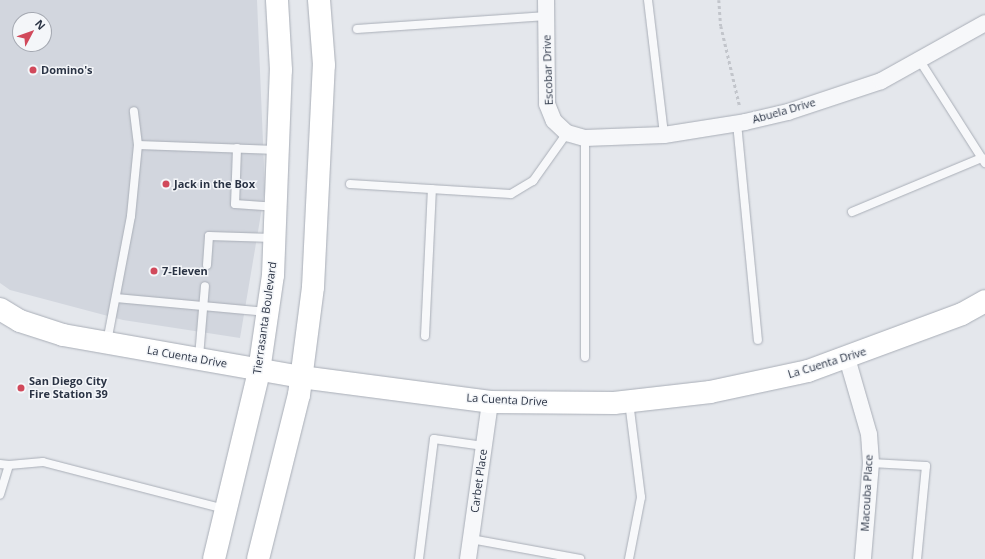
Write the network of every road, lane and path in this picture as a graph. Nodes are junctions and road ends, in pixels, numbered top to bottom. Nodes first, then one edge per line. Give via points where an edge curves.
1 (277, 0) edge
2 (319, 0) edge
3 (546, 0) edge
4 (648, 0) edge
5 (719, 0) edge
6 (547, 16) junction
7 (985, 23) edge
8 (357, 29) dead end
9 (920, 61) junction
10 (134, 111) dead end
11 (741, 123) junction
12 (567, 133) junction
13 (664, 135) junction
14 (585, 138) junction
15 (138, 145) junction
16 (237, 148) junction
17 (277, 150) junction
18 (983, 161) edge
19 (350, 184) dead end
20 (432, 189) junction
21 (274, 207) junction
22 (852, 212) dead end
23 (274, 238) junction
24 (207, 265) dead end
25 (205, 286) dead end
26 (116, 298) junction
27 (985, 301) edge
28 (203, 307) junction
29 (0, 309) edge
30 (268, 312) junction
31 (425, 336) dead end
32 (758, 340) dead end
33 (107, 343) junction
34 (585, 357) dead end
35 (847, 358) junction
36 (199, 359) junction
37 (259, 371) junction
38 (301, 377) junction
39 (629, 401) junction
40 (490, 402) junction
41 (484, 446) junction
42 (871, 463) junction
43 (0, 464) edge
44 (9, 465) junction
45 (0, 495) edge
46 (227, 510) junction
47 (471, 539) junction
48 (214, 559) edge
49 (258, 559) edge
50 (419, 559) edge
51 (468, 559) edge
52 (580, 559) edge
53 (629, 559) edge
54 (863, 559) edge
55 (917, 559) edge

1 - 17 main road, Tierrasanta Boulevard via 281,70
2 - 38 main road via 324,65 313,288
3 - 6 street, Escobar Drive
4 - 13 lane
5 - 11 path
6 - 8 lane
6 - 12 street, Escobar Drive via 547,104 554,121
7 - 9 street, Abuela Drive
9 - 11 street, Abuela Drive via 881,81 788,112
9 - 18 lane
10 - 15 lane
11 - 13 street, Abuela Drive
11 - 32 lane
12 - 14 street, Abuela Drive
12 - 20 lane via 532,181 511,194
13 - 14 street, Abuela Drive
14 - 34 lane
15 - 16 lane
15 - 26 lane via 131,216
16 - 17 lane
16 - 21 lane via 235,204
17 - 21 main road, Tierrasanta Boulevard
18 - 22 lane
19 - 20 lane
20 - 31 lane
21 - 23 main road, Tierrasanta Boulevard
23 - 24 lane via 209,236
23 - 30 main road, Tierrasanta Boulevard
25 - 28 lane
26 - 28 lane
26 - 33 lane
27 - 35 main road, La Cuenta Drive via 962,314
28 - 30 lane
28 - 36 lane
29 - 33 main road, La Cuenta Drive via 20,321 63,335
30 - 37 main road, Tierrasanta Boulevard
33 - 36 main road, La Cuenta Drive
35 - 39 main road, La Cuenta Drive via 808,371 710,392
35 - 42 street, Macouba Place via 869,434
36 - 37 main road, La Cuenta Drive
37 - 38 main road, La Cuenta Drive
37 - 46 main road, Tierrasanta Boulevard
38 - 40 main road, La Cuenta Drive
38 - 49 main road via 299,395
39 - 40 main road, La Cuenta Drive
39 - 53 lane via 641,497
40 - 41 street, Carbet Place
41 - 47 street, Carbet Place
41 - 50 lane via 434,439
42 - 54 street, Macouba Place
42 - 55 lane via 926,466
43 - 44 lane
44 - 45 lane
44 - 46 lane via 43,462
46 - 48 main road, Tierrasanta Boulevard
47 - 51 street, Carbet Place
47 - 52 lane

